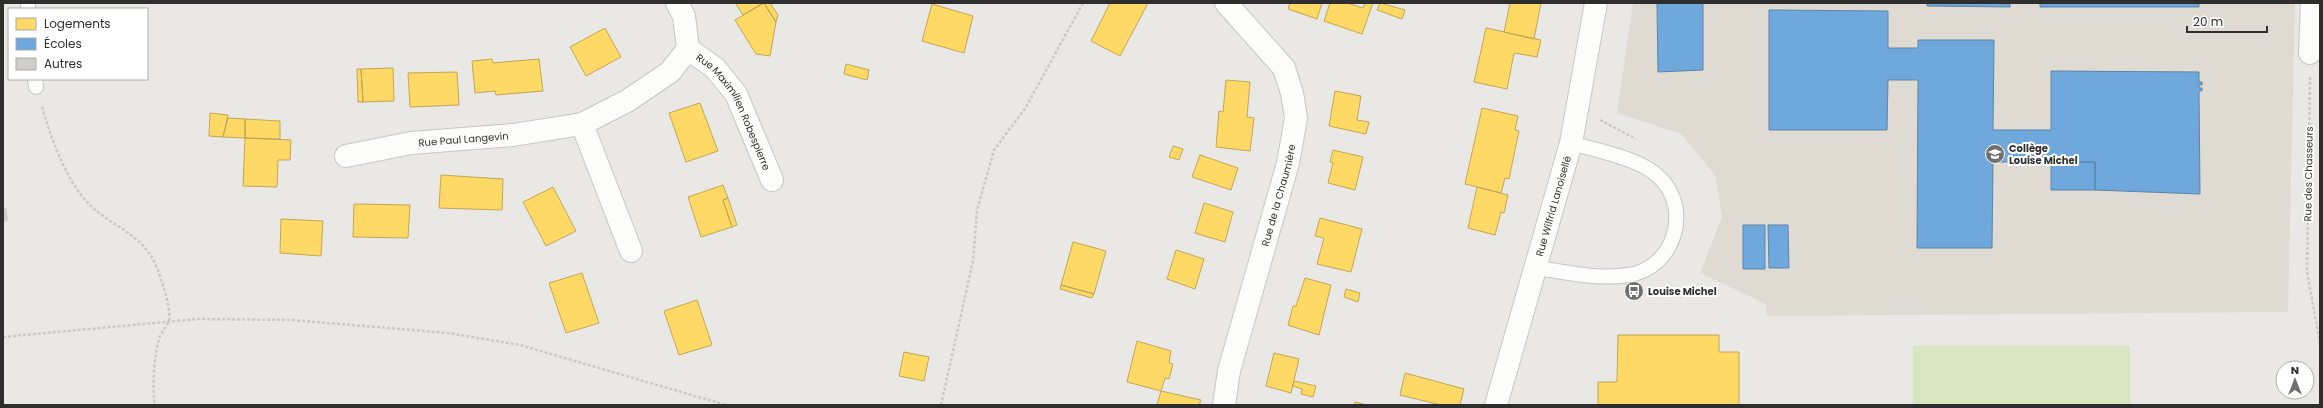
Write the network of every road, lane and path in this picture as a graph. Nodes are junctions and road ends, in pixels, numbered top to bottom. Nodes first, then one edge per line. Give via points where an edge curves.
1 (677, 3) edge
2 (1083, 3) edge
3 (1226, 3) edge
4 (1596, 3) edge
5 (2312, 3) edge
6 (688, 49) junction
7 (2310, 53) joint
8 (35, 83) edge
9 (582, 124) junction
10 (1571, 143) junction
11 (346, 156) dead end
12 (772, 180) dead end
13 (631, 251) dead end
14 (1537, 268) junction
15 (169, 320) junction
16 (3, 337) edge
17 (2320, 343) edge
18 (155, 405) edge
19 (726, 405) edge
20 (941, 405) edge
21 (1224, 405) edge
22 (1496, 405) edge

1 - 6 street, Rue Maximilien Robespierre via 684,16
2 - 20 path via 1026,107 994,150 978,210 972,261
3 - 21 street, Rue de la Chaumière via 1284,68 1296,118 1288,163 1229,371
4 - 10 street, Rue Wilfrid Lanoisellé
5 - 7 street
6 - 9 street, Rue Paul Langevin via 670,72 627,100
6 - 12 street, Rue Maximilien Robespierre via 715,68 736,94
7 - 17 path, Rue des Chasseurs via 2307,272
8 - 15 path via 50,136 67,172 89,204 129,232 152,257 168,305
9 - 11 street, Rue Paul Langevin via 513,135 411,143
9 - 13 street
10 - 14 street, Rue Wilfrid Lanoisellé
10 - 14 lane via 1637,162 1659,177 1673,199 1677,213 1676,228 1670,247 1654,266 1628,275 1590,275
14 - 22 street, Rue Wilfrid Lanoisellé
15 - 16 path
15 - 18 path via 159,339 153,393
15 - 19 path via 292,320 490,339

